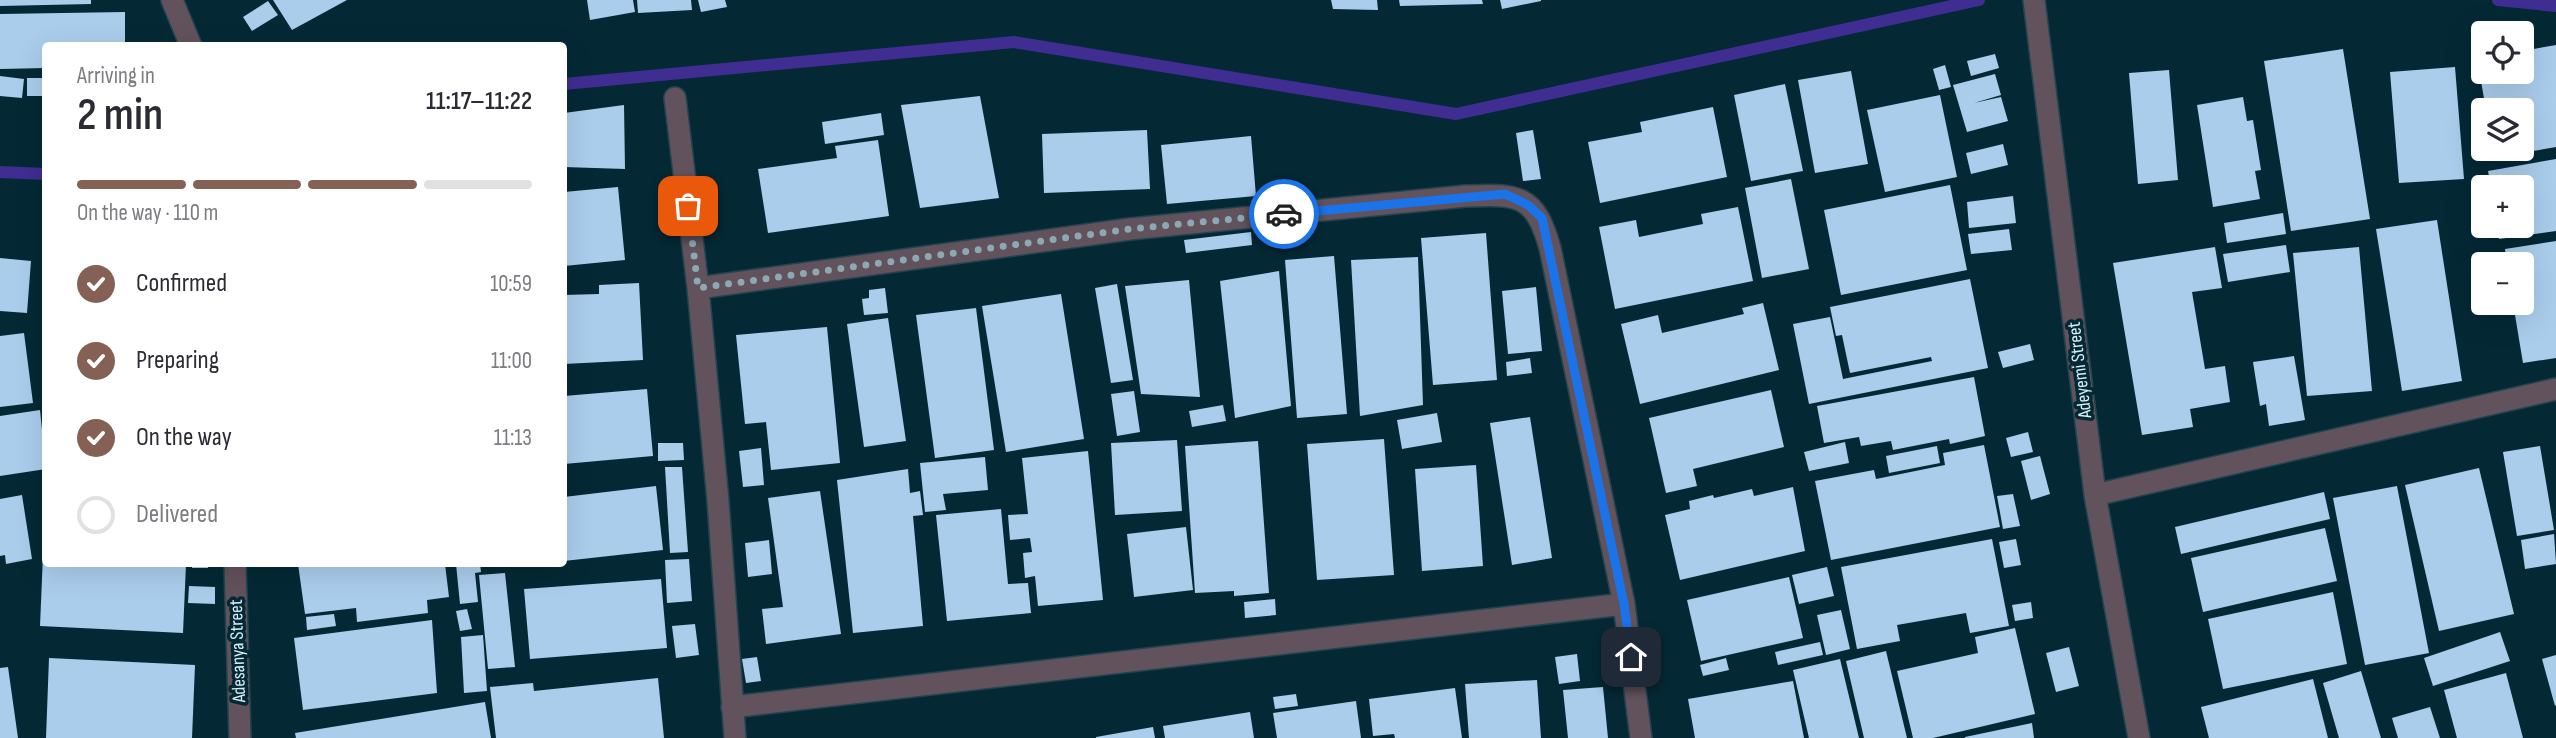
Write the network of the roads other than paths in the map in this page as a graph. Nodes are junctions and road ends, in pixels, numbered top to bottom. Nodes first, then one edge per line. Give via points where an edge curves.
1 (172, 0) edge
2 (2035, 7) edge
3 (189, 42) edge
4 (675, 98) dead end
5 (698, 288) junction
6 (2556, 389) edge
7 (2095, 495) junction
8 (235, 567) edge
9 (1624, 604) junction
10 (732, 707) junction
11 (240, 738) edge
12 (735, 738) edge
13 (1640, 738) edge
14 (2139, 738) edge

1 - 3 street
2 - 7 street, Adeyemi Street
4 - 5 street
5 - 9 street via 1130,229 1505,194 1542,218
5 - 10 street
6 - 7 street
7 - 14 street, Adeyemi Street
8 - 11 street, Adesanya Street
9 - 10 street
9 - 13 street
10 - 12 street

